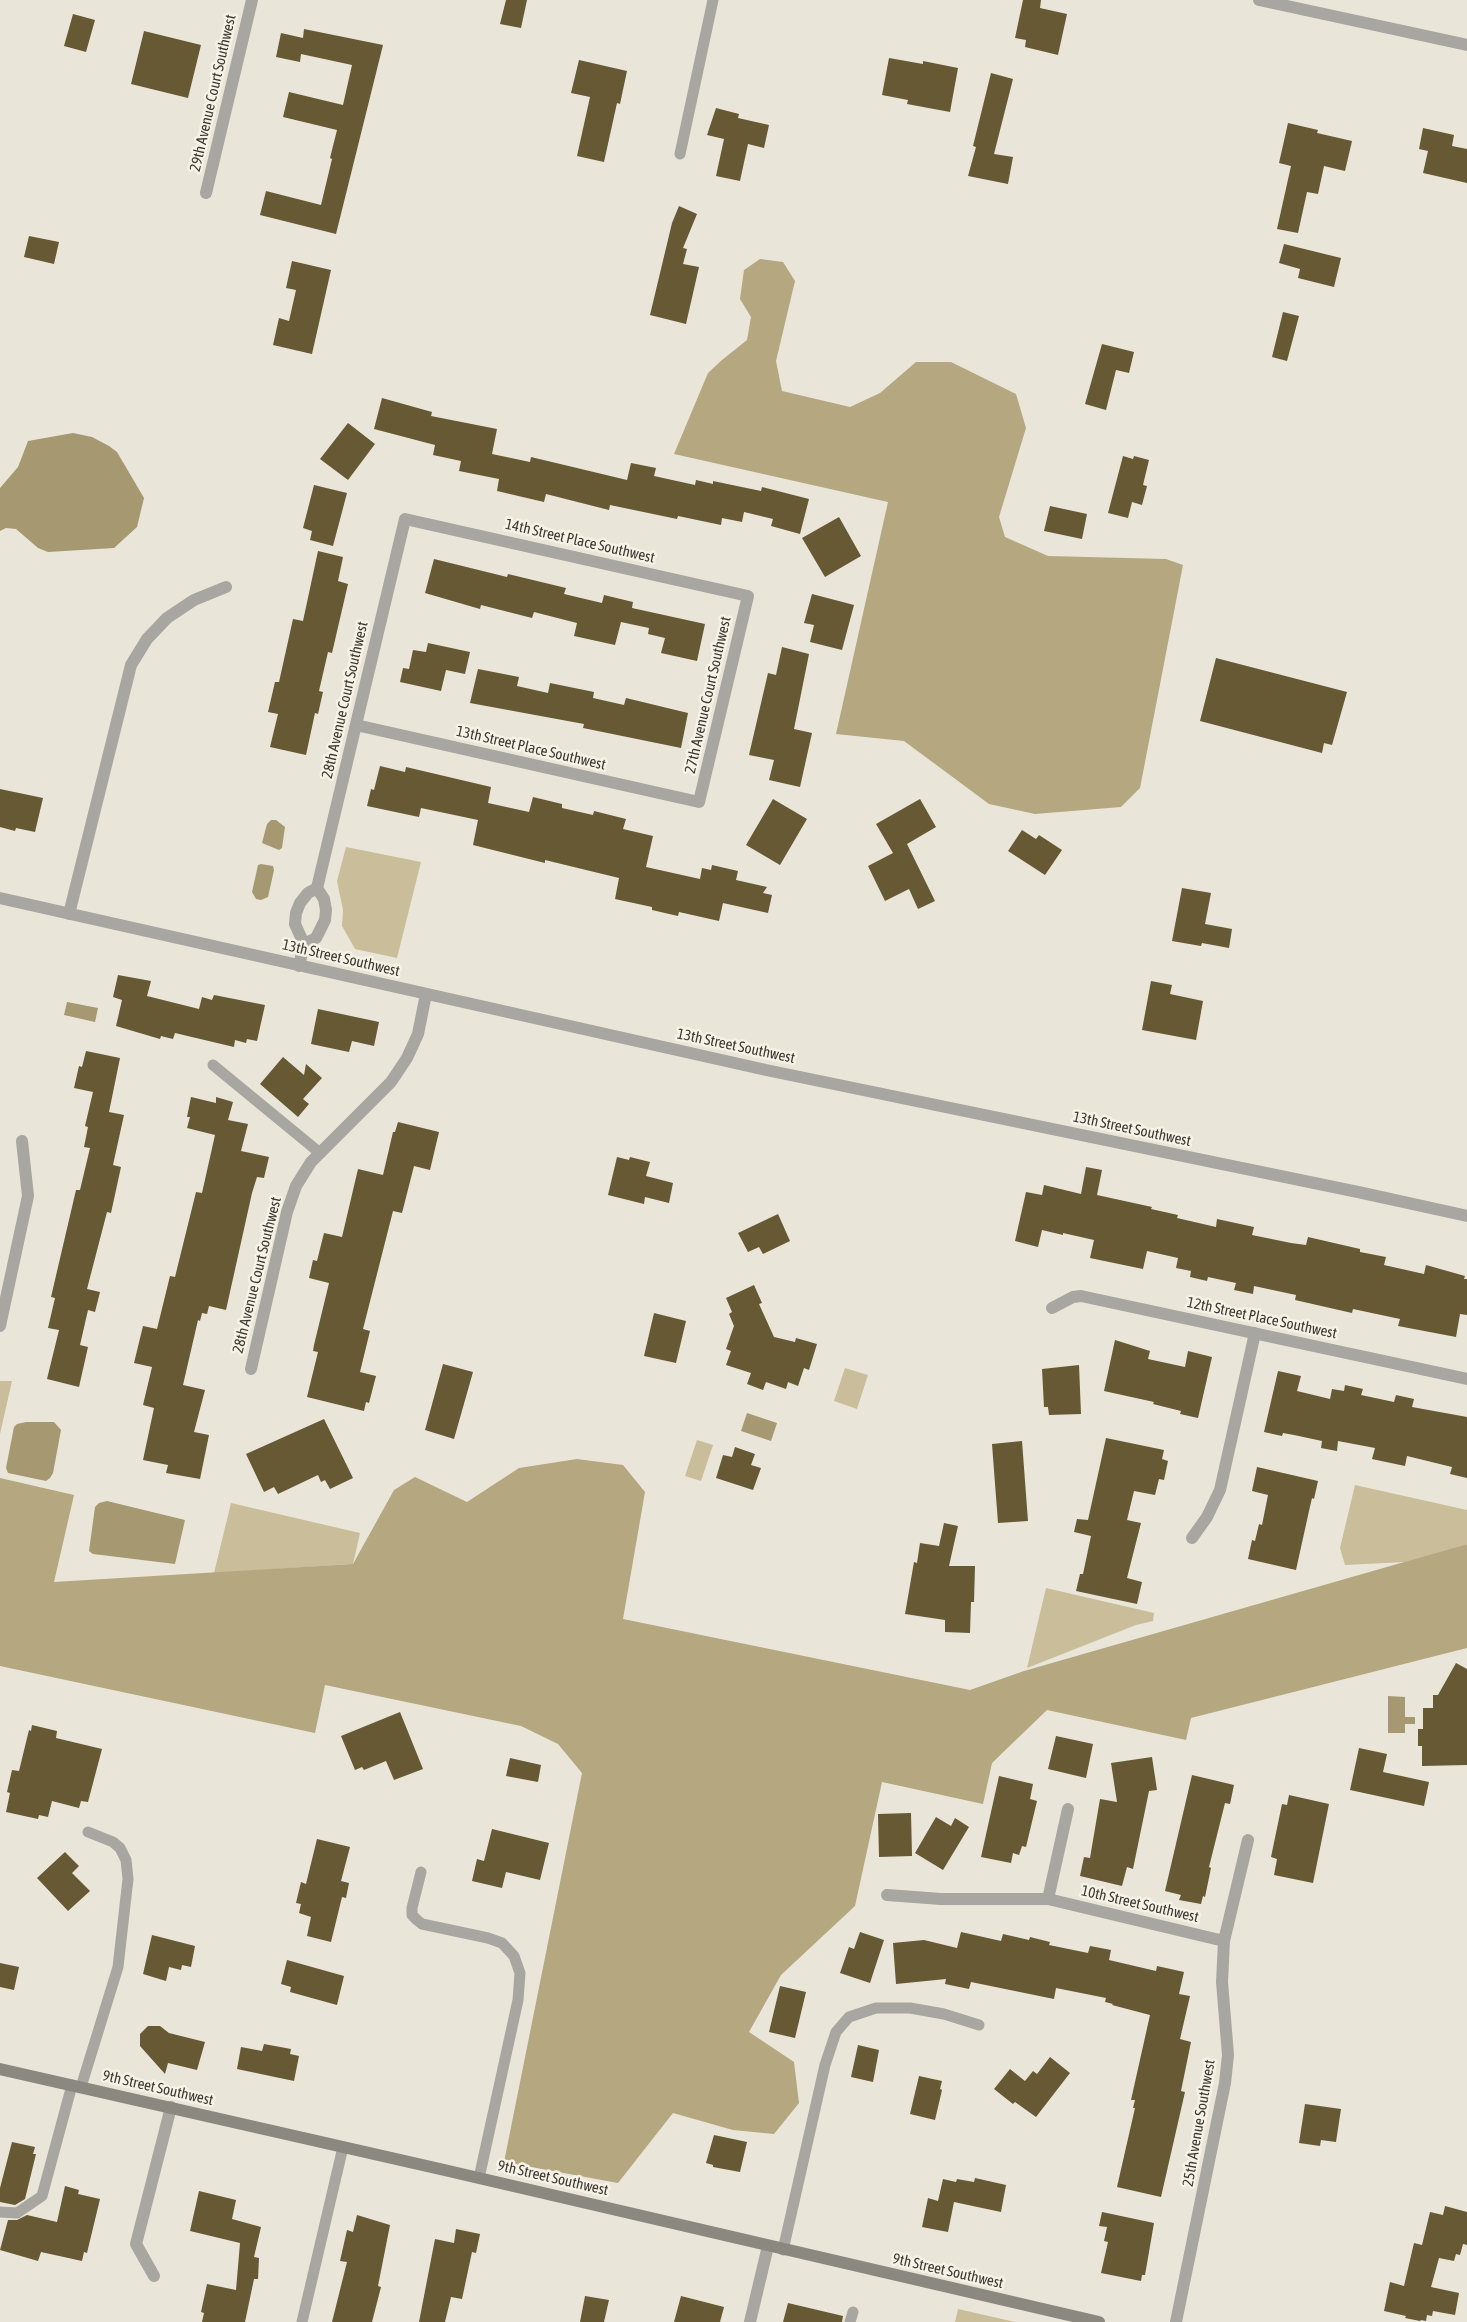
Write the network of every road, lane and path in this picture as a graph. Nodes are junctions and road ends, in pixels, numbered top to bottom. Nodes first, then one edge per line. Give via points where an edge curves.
1 (252, 0) edge
2 (713, 0) edge
3 (1259, 0) edge
4 (1467, 45) edge
5 (680, 154) dead end
6 (206, 193) dead end
7 (405, 519) joint
8 (226, 587) dead end
9 (748, 596) joint
10 (356, 725) junction
11 (699, 802) joint
12 (318, 888) junction
13 (0, 898) edge
14 (69, 914) junction
15 (304, 944) junction
16 (299, 966) junction
17 (426, 994) junction
18 (213, 1065) dead end
19 (22, 1141) dead end
20 (320, 1153) junction
21 (1467, 1216) edge
22 (1052, 1308) dead end
23 (0, 1326) edge
24 (1255, 1333) junction
25 (251, 1369) dead end
26 (1467, 1380) edge
27 (1192, 1538) dead end
28 (1068, 1809) dead end
29 (88, 1832) dead end
30 (1248, 1840) dead end
31 (421, 1872) dead end
32 (887, 1895) dead end
33 (1048, 1899) junction
34 (1224, 1941) junction
35 (979, 2025) dead end
36 (0, 2069) edge
37 (76, 2086) junction
38 (171, 2107) junction
39 (343, 2146) junction
40 (479, 2178) junction
41 (0, 2212) edge
42 (768, 2246) junction
43 (784, 2250) junction
44 (154, 2276) dead end
45 (302, 2322) edge
46 (750, 2322) edge
47 (1099, 2322) edge
48 (1176, 2322) edge

1 - 6 street, 29th Avenue Court Southwest
2 - 5 lane
3 - 4 street
7 - 9 street, 14th Street Place Southwest
7 - 10 street, 28th Avenue Court Southwest
8 - 14 street via 194,600 167,618 147,639 131,665
9 - 11 street, 27th Avenue Court Southwest
10 - 11 street, 13th Street Place Southwest
10 - 12 street, 28th Avenue Court Southwest
12 - 15 street, 28th Avenue Court Southwest via 325,904 325,920 316,938
12 - 15 street via 300,903 296,913 295,924
13 - 14 street, 13th Street Southwest
14 - 16 street, 13th Street Southwest
15 - 16 street
16 - 17 street, 13th Street Southwest
17 - 20 street, 28th Avenue Court Southwest via 418,1034 407,1058 391,1082
17 - 21 street, 13th Street Southwest via 766,1070
18 - 20 lane
19 - 23 street via 28,1196
20 - 25 street, 28th Avenue Court Southwest via 296,1186 287,1212
22 - 24 street, 12th Street Place Southwest via 1074,1296 1081,1296
24 - 26 street, 12th Street Place Southwest
24 - 27 street via 1220,1490
28 - 33 street
29 - 37 lane via 114,1842 120,1848 126,1860 128,1879 118,1967
30 - 34 street, 25th Avenue Southwest
31 - 40 lane via 412,1915 422,1924 502,1943 514,1956 520,1973 518,2000
32 - 33 street, 10th Street Southwest via 941,1899
33 - 34 street, 10th Street Southwest
34 - 48 street, 25th Avenue Southwest via 1222,1982 1228,2055 1225,2083
35 - 43 lane via 910,2008 876,2008 849,2017 836,2032 825,2065
36 - 37 main road, 9th Street Southwest
37 - 38 main road, 9th Street Southwest
37 - 41 lane via 42,2196 17,2213
38 - 39 main road, 9th Street Southwest
38 - 44 street via 136,2244
39 - 40 main road, 9th Street Southwest
39 - 45 lane
40 - 42 main road, 9th Street Southwest
42 - 43 main road, 9th Street Southwest
42 - 46 street
43 - 47 main road, 9th Street Southwest

